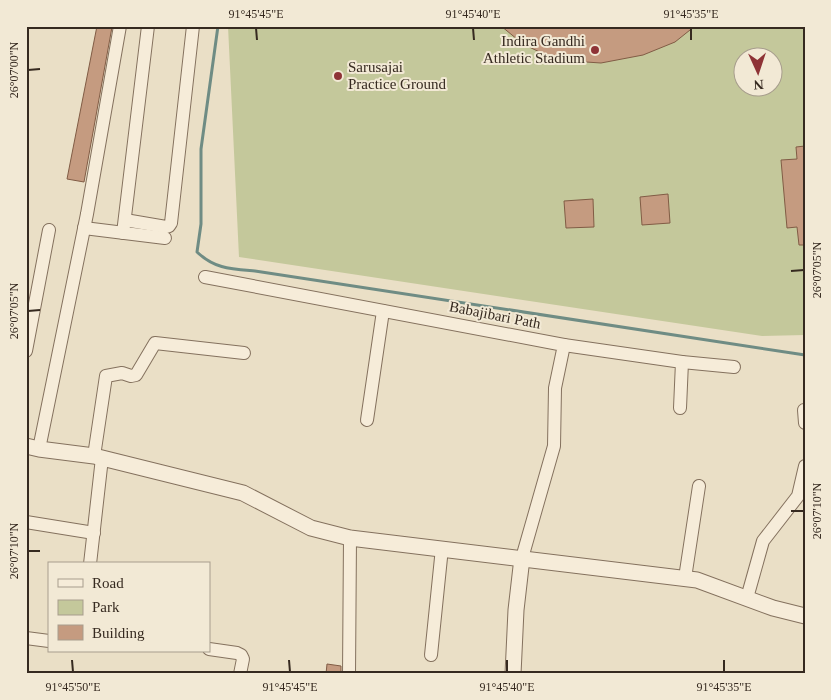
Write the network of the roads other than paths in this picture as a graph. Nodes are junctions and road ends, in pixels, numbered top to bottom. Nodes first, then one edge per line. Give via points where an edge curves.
1 (120, 26) edge
2 (148, 26) edge
3 (194, 26) edge
4 (124, 227) junction
5 (84, 228) junction
6 (49, 230) dead end
7 (165, 238) dead end
8 (205, 277) dead end
9 (383, 311) junction
10 (564, 345) junction
11 (26, 351) edge
12 (244, 353) dead end
13 (682, 362) junction
14 (734, 367) dead end
15 (680, 408) dead end
16 (367, 420) dead end
17 (33, 447) edge
18 (98, 457) junction
19 (805, 466) edge
20 (699, 486) dead end
21 (802, 496) edge
22 (26, 522) edge
23 (94, 533) junction
24 (350, 538) junction
25 (442, 548) junction
26 (522, 558) junction
27 (90, 562) edge
28 (685, 578) junction
29 (747, 598) junction
30 (805, 616) edge
31 (26, 638) edge
32 (48, 641) edge
33 (210, 649) edge
34 (432, 655) dead end
35 (240, 674) edge
36 (349, 674) edge
37 (513, 674) edge

1 - 5 street
2 - 4 street
3 - 4 street via 169,226
4 - 5 street
4 - 7 street
5 - 17 street
6 - 11 street
8 - 9 street, Babajibari Path
9 - 10 street, Babajibari Path
9 - 16 street
10 - 13 street, Babajibari Path
10 - 26 street via 555,388 554,446
12 - 18 street via 155,343 136,375 106,376
13 - 14 street, Babajibari Path
13 - 15 street
17 - 18 street
18 - 23 street
18 - 24 street via 243,493 311,528
19 - 21 street
20 - 28 street
21 - 29 street via 763,541
22 - 23 street
23 - 27 street
24 - 25 street
24 - 36 street
25 - 26 street
25 - 34 street
26 - 28 street
26 - 37 street
28 - 29 street
29 - 30 street
31 - 32 street
33 - 35 street via 241,655

